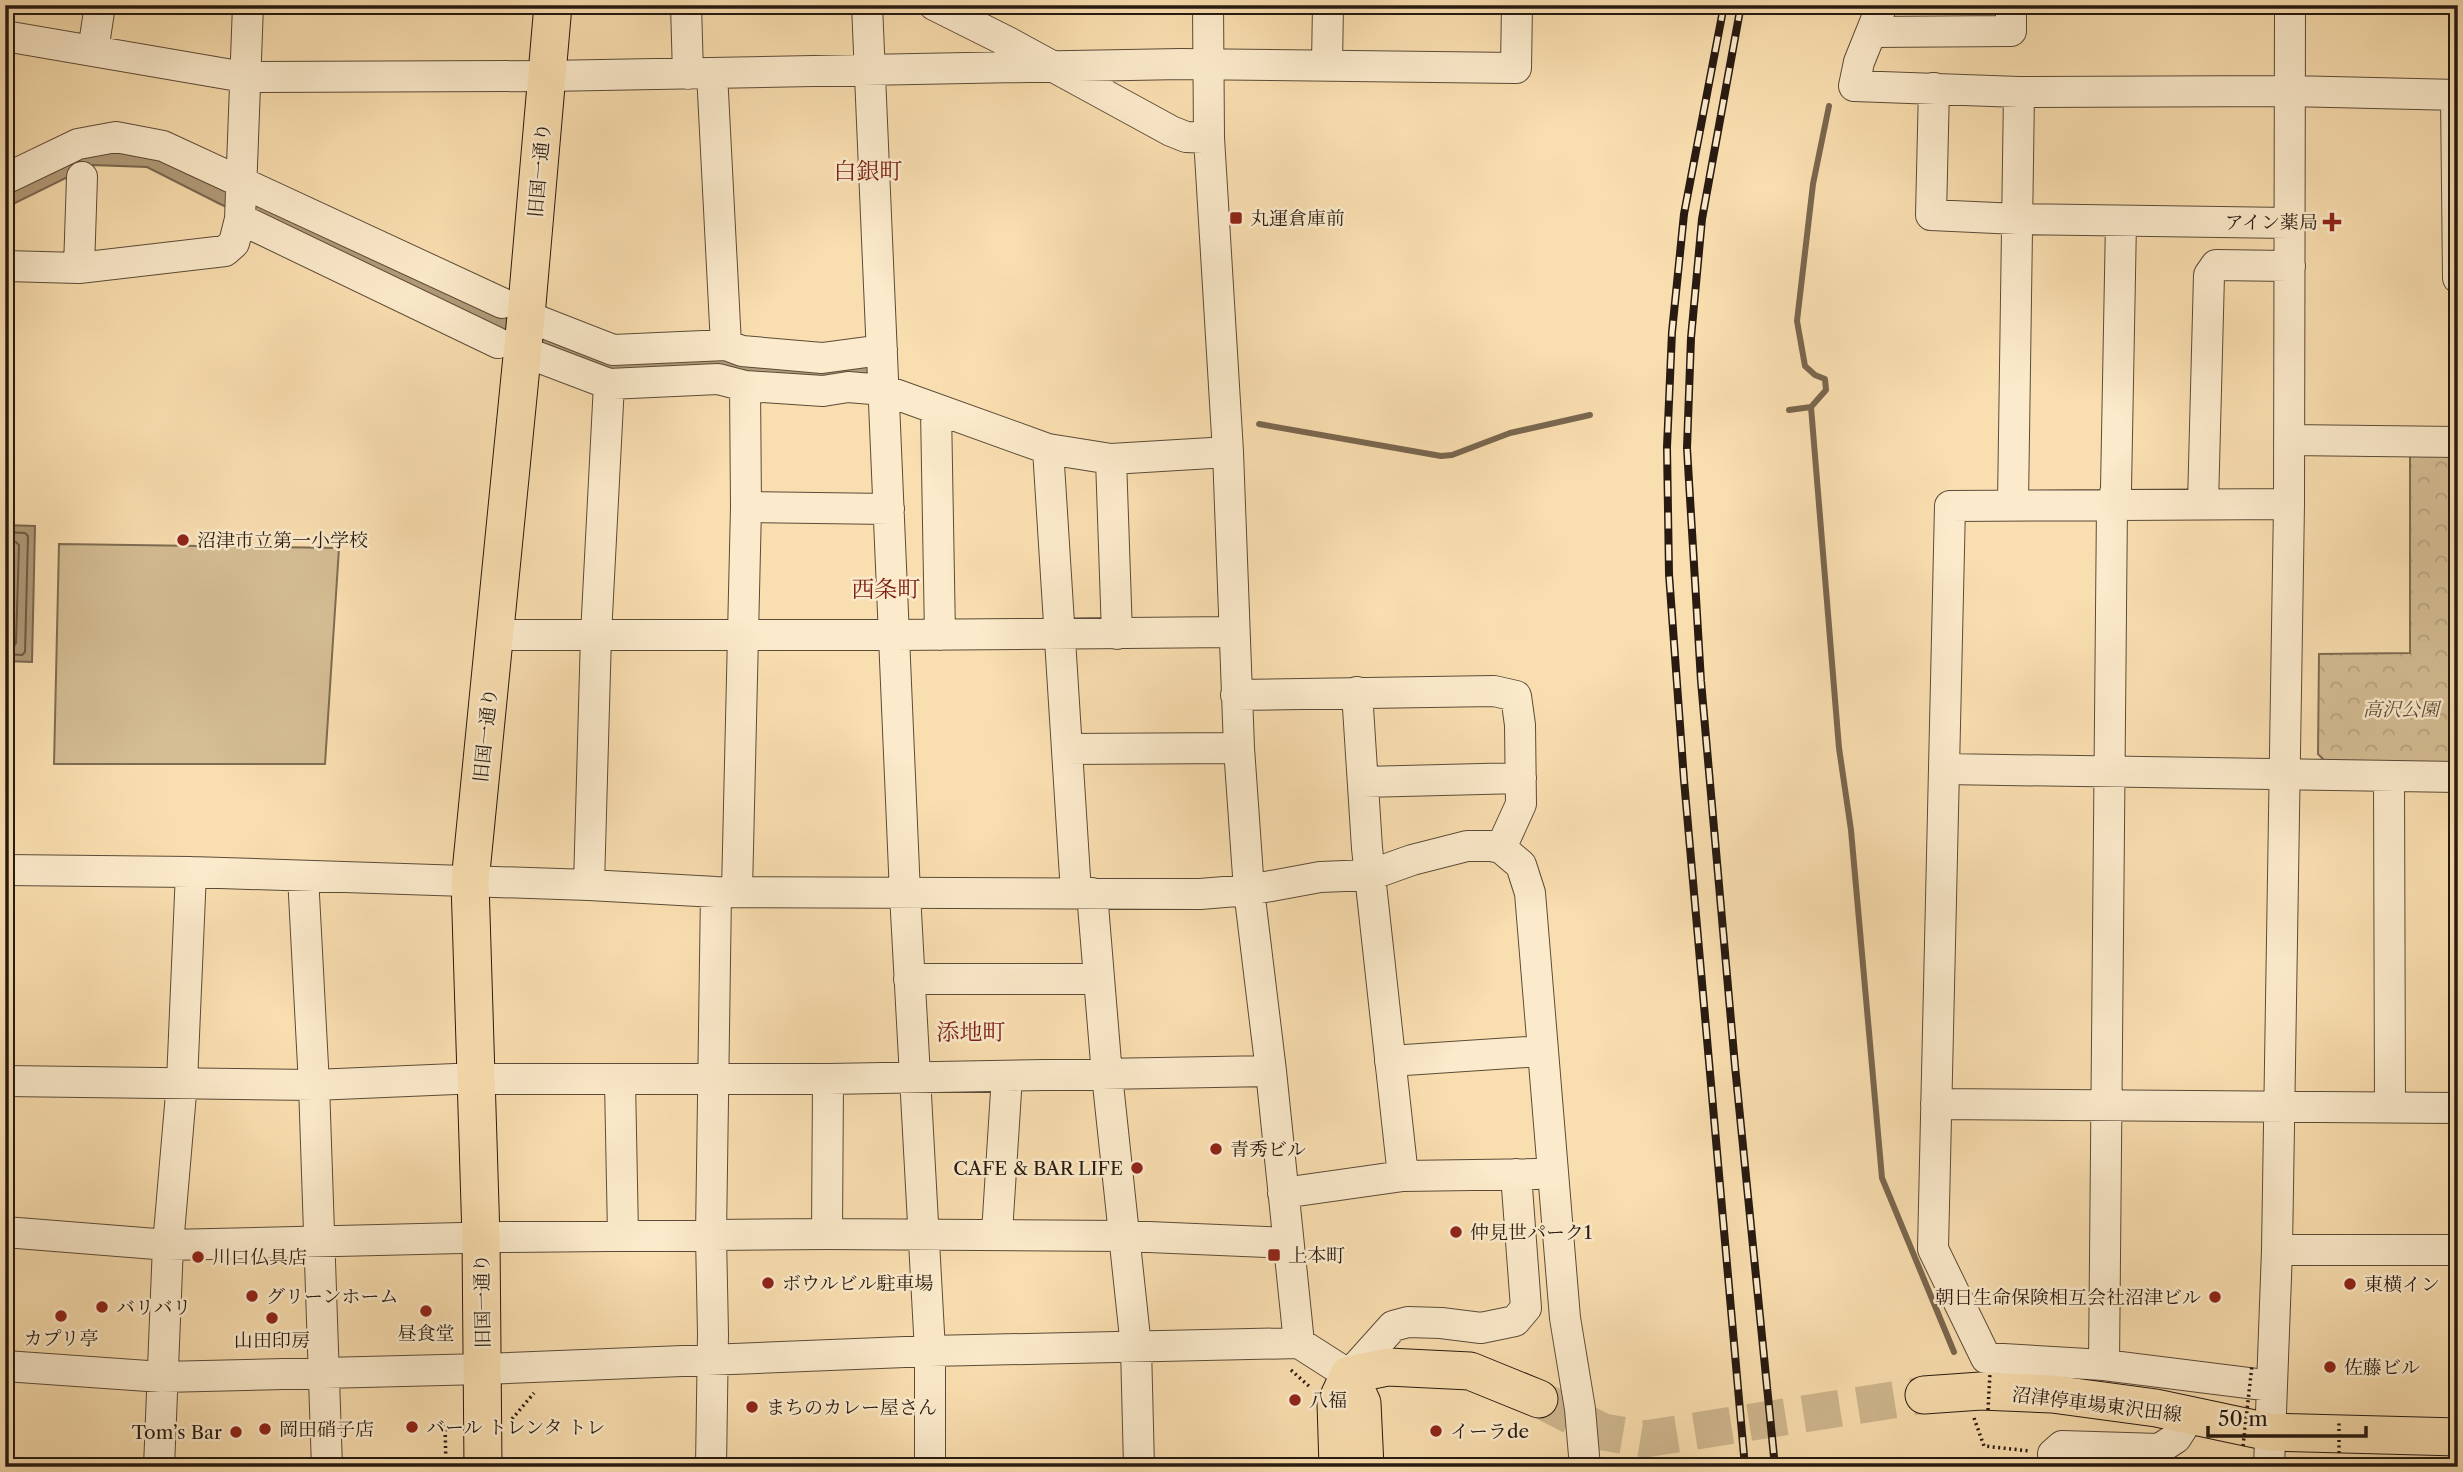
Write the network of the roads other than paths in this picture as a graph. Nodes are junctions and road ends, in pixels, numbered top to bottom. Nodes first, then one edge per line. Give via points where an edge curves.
1 (100, 5) edge
2 (248, 5) edge
3 (529, 5) edge
4 (553, 5) edge
5 (686, 5) edge
6 (867, 5) edge
7 (934, 5) edge
8 (1208, 5) edge
9 (1328, 5) edge
10 (1517, 5) edge
11 (2011, 5) edge
12 (2290, 5) edge
13 (1877, 18) edge
14 (5, 36) edge
15 (93, 51) junction
16 (1327, 64) junction
17 (1208, 66) junction
18 (1050, 67) junction
19 (869, 70) junction
20 (700, 74) junction
21 (536, 76) junction
22 (244, 77) junction
23 (1934, 88) junction
24 (2290, 91) junction
25 (2019, 92) junction
26 (2457, 95) edge
27 (1209, 138) junction
28 (82, 177) dead end
29 (5, 179) edge
30 (242, 182) junction
31 (240, 219) junction
32 (2017, 219) junction
33 (2121, 221) junction
34 (2291, 223) junction
35 (5, 266) edge
36 (2290, 266) junction
37 (79, 268) junction
38 (2458, 278) edge
39 (512, 325) junction
40 (726, 345) junction
41 (882, 350) junction
42 (609, 384) junction
43 (745, 386) junction
44 (884, 390) junction
45 (936, 410) junction
46 (2289, 440) junction
47 (2458, 442) edge
48 (1048, 449) junction
49 (1227, 452) junction
50 (1111, 459) junction
51 (2012, 504) junction
52 (2112, 504) junction
53 (2203, 504) junction
54 (2288, 504) junction
55 (746, 507) junction
56 (889, 509) junction
57 (1233, 632) junction
58 (1058, 634) junction
59 (1118, 634) junction
60 (495, 635) junction
61 (596, 635) junction
62 (743, 635) junction
63 (895, 635) junction
64 (940, 635) junction
65 (1357, 692) junction
66 (1236, 695) junction
67 (1239, 748) junction
68 (1067, 749) junction
69 (1945, 769) junction
70 (2110, 773) junction
71 (2284, 775) junction
72 (2389, 776) junction
73 (2458, 777) edge
74 (1521, 778) junction
75 (1363, 782) junction
76 (1501, 848) junction
77 (5, 870) edge
78 (191, 872) junction
79 (1370, 875) junction
80 (303, 876) junction
81 (459, 882) junction
82 (589, 885) junction
83 (1249, 890) junction
84 (727, 892) junction
85 (1084, 893) junction
86 (905, 894) junction
87 (909, 979) junction
88 (1097, 979) junction
89 (1542, 1051) junction
90 (1390, 1061) junction
91 (1271, 1071) junction
92 (1107, 1075) junction
93 (915, 1076) junction
94 (1007, 1076) junction
95 (465, 1079) junction
96 (714, 1079) junction
97 (828, 1079) junction
98 (5, 1081) edge
99 (620, 1081) junction
100 (182, 1082) junction
101 (314, 1085) junction
102 (1936, 1104) junction
103 (2107, 1105) junction
104 (2279, 1105) junction
105 (2390, 1107) junction
106 (2458, 1108) edge
107 (1551, 1173) junction
108 (1516, 1174) junction
109 (1403, 1176) junction
110 (1283, 1193) junction
111 (5, 1232) edge
112 (997, 1233) junction
113 (827, 1234) junction
114 (924, 1234) junction
115 (622, 1235) junction
116 (711, 1236) junction
117 (1125, 1236) junction
118 (471, 1238) junction
119 (318, 1242) junction
120 (1288, 1243) junction
121 (168, 1245) junction
122 (2277, 1250) junction
123 (2458, 1250) edge
124 (1299, 1343) junction
125 (1136, 1347) junction
126 (930, 1352) junction
127 (712, 1360) junction
128 (2104, 1364) junction
129 (5, 1366) edge
130 (471, 1369) junction
131 (324, 1372) junction
132 (1349, 1375) junction
133 (2262, 1376) junction
134 (162, 1377) junction
135 (1924, 1395) tunnel mouth
136 (1539, 1399) tunnel mouth
137 (2190, 1416) junction
138 (2458, 1437) edge
139 (2261, 1448) edge
140 (2053, 1460) edge
141 (159, 1467) edge
142 (327, 1467) edge
143 (461, 1467) edge
144 (484, 1467) edge
145 (711, 1467) edge
146 (930, 1467) edge
147 (1139, 1467) edge
148 (1338, 1467) edge
149 (1365, 1467) edge
150 (1585, 1467) edge

1 - 15 street
2 - 22 street
3 - 21 main road, 旧国一通り
4 - 21 main road, 旧国一通り
5 - 20 street
6 - 19 street
7 - 18 street
8 - 17 street
9 - 16 street
10 - 16 street via 1516,68
11 - 13 street via 2011,31
12 - 24 street
13 - 23 street via 1854,86
14 - 15 street
15 - 22 street
16 - 17 street
17 - 18 street
17 - 27 street
18 - 19 street
18 - 27 street via 1171,131
19 - 20 street
19 - 41 street
20 - 21 street
20 - 40 street
21 - 22 street
21 - 39 main road, 旧国一通り
22 - 30 street
23 - 25 street
23 - 32 street via 1931,215
24 - 25 street
24 - 26 street
24 - 34 street
25 - 32 street
26 - 38 street
27 - 49 street
28 - 37 street
29 - 30 street via 78,144 116,137 163,146
30 - 31 street
30 - 39 street
31 - 37 street via 234,243 225,251
31 - 39 street
32 - 33 street
32 - 51 street
33 - 34 street
33 - 52 street via 2116,489
34 - 36 street
35 - 37 street
36 - 46 street
36 - 53 street via 2216,265 2209,275
39 - 40 street via 613,350
39 - 42 street
39 - 60 main road, 旧国一通り
39 - 81 main road, 旧国一通り
40 - 41 street via 742,351 822,358
41 - 44 street
42 - 43 street via 718,379
42 - 61 street
43 - 44 street
43 - 55 street
44 - 45 street
44 - 56 street
45 - 48 street
45 - 64 street
46 - 47 street
46 - 54 street
48 - 50 street
48 - 58 street
49 - 50 street
49 - 57 street
50 - 59 street
51 - 52 street
51 - 69 street via 1950,506
52 - 53 street
52 - 70 street
53 - 54 street
54 - 71 street
55 - 56 street
55 - 62 street
56 - 63 street
57 - 59 street
57 - 66 street
58 - 59 street
58 - 64 street
58 - 68 street
60 - 61 street
60 - 81 main road, 旧国一通り
61 - 62 street
61 - 82 street
62 - 63 street
62 - 84 street
63 - 64 street
63 - 86 street
65 - 66 street
65 - 74 street via 1494,691 1516,696
65 - 75 street
66 - 67 street
67 - 68 street
67 - 83 street
68 - 85 street
69 - 70 street
69 - 102 street
70 - 71 street
70 - 103 street
71 - 72 street
71 - 104 street
72 - 73 street
72 - 105 street
74 - 75 street
74 - 76 street via 1521,804
75 - 79 street
76 - 79 street via 1467,846
76 - 89 street via 1521,865 1530,892
77 - 78 street
78 - 80 street
78 - 100 street
79 - 83 street via 1320,877
79 - 90 street
80 - 81 street
80 - 101 street
81 - 82 street
81 - 95 main road, 旧国一通り
82 - 84 street
83 - 85 street
83 - 91 street
84 - 86 street
84 - 96 street
85 - 86 street
85 - 88 street
86 - 87 street
87 - 88 street
87 - 93 street
88 - 92 street
89 - 90 street
89 - 107 street
90 - 109 street
91 - 92 street
91 - 110 street
92 - 94 street
92 - 117 street
93 - 94 street
93 - 97 street
93 - 114 street
94 - 112 street
95 - 99 street
95 - 101 street
95 - 118 main road, 旧国一通り
96 - 97 street
96 - 99 street
96 - 116 street
97 - 113 street
98 - 100 street
99 - 115 street
100 - 101 street
100 - 121 street
101 - 119 street
102 - 103 street
102 - 128 street via 1933,1249 1986,1358
103 - 104 street
103 - 128 street
104 - 105 street
104 - 122 street
105 - 106 street
107 - 108 street
107 - 150 street
108 - 109 street
108 - 132 street via 1526,1308 1515,1321 1481,1328 1408,1322 1393,1326
109 - 110 street
110 - 120 street
111 - 121 street
112 - 114 street
112 - 117 street
113 - 114 street
113 - 116 street
114 - 126 street
115 - 116 street
115 - 118 street
116 - 127 street
117 - 120 street
117 - 125 street
118 - 119 street
118 - 130 main road, 旧国一通り
119 - 121 street
119 - 131 street
120 - 124 street
121 - 134 street
122 - 123 street
122 - 133 street
124 - 125 street
124 - 132 street
125 - 126 street
125 - 147 street
126 - 127 street
126 - 146 street
127 - 130 street
127 - 145 street
128 - 133 street
129 - 134 street
130 - 131 street
130 - 143 main road, 旧国一通り
130 - 144 main road, 旧国一通り
131 - 134 street
131 - 142 street
132 - 136 main road via 1388,1367 1470,1371
132 - 148 main road via 1336,1403
132 - 149 main road via 1362,1403
133 - 139 street
134 - 141 street
135 - 137 main road, 沼津停車場東沢田線 via 1981,1391 2052,1394
137 - 139 main road, 沼津停車場東沢田線
137 - 140 street via 2176,1438 2159,1449 2062,1446
138 - 139 main road, 沼津停車場東沢田線

